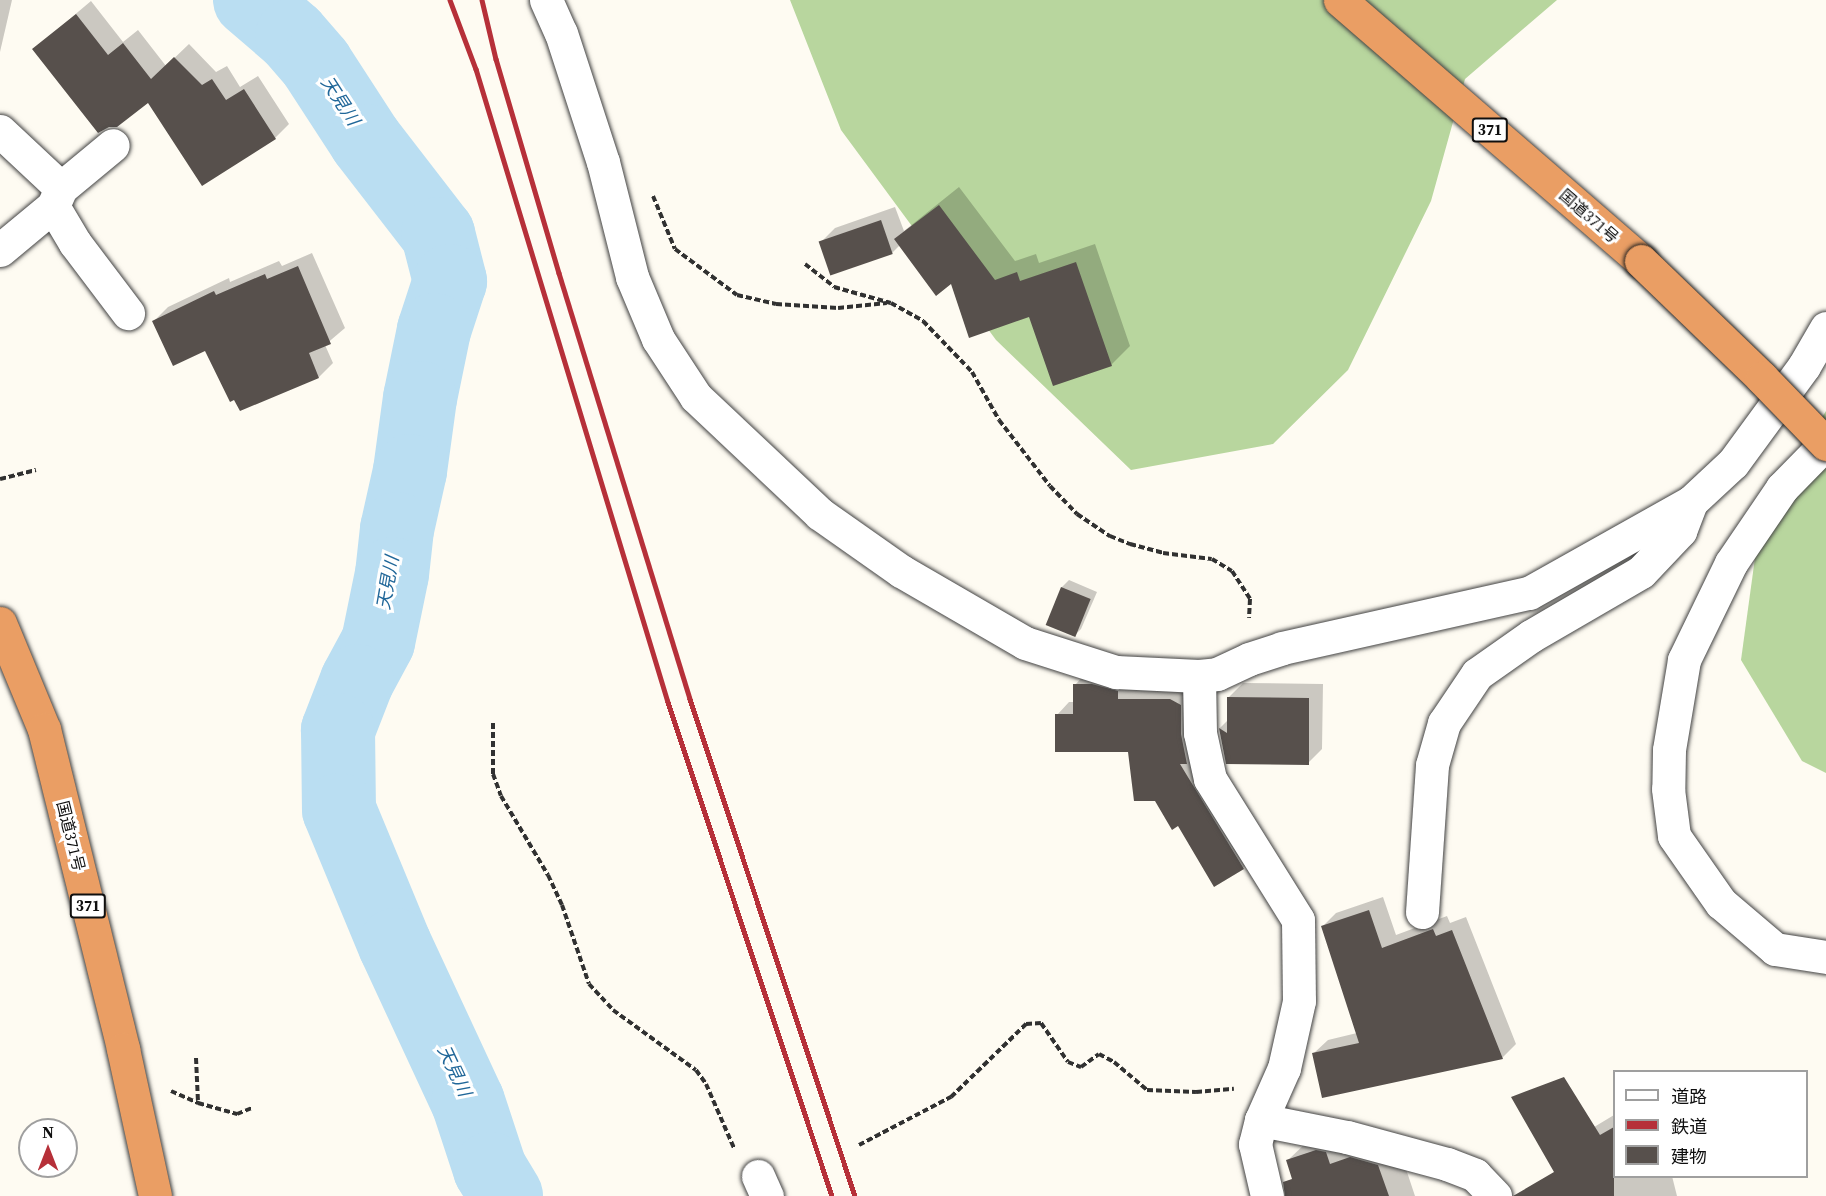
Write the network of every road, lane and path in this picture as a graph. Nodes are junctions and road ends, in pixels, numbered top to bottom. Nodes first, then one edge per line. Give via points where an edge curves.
1 (546, 0) edge
2 (1340, 0) edge
3 (0, 131) edge
4 (113, 145) dead end
5 (651, 190) dead end
6 (57, 197) junction
7 (0, 250) edge
8 (804, 264) dead end
9 (891, 303) junction
10 (128, 313) dead end
11 (1826, 328) edge
12 (1826, 443) edge
13 (36, 470) dead end
14 (0, 479) edge
15 (1691, 502) junction
16 (0, 623) edge
17 (1245, 627) dead end
18 (1200, 676) junction
19 (493, 723) dead end
20 (1422, 912) dead end
21 (1826, 957) edge
22 (196, 1058) dead end
23 (129, 1080) junction
24 (1275, 1088) junction
25 (198, 1103) junction
26 (252, 1108) dead end
27 (1261, 1120) junction
28 (859, 1145) dead end
29 (755, 1176) edge
30 (155, 1196) edge
31 (1267, 1196) edge
32 (1495, 1196) edge

1 - 18 street via 561,33 603,162 632,277 658,339 696,397 820,514 918,582 1025,643 1116,672
2 - 12 highway, 国道371号 / 371, bridge via 1641,261
3 - 6 street via 53,184
4 - 6 street
5 - 9 path via 675,249 737,295 768,303 838,308
6 - 7 street
6 - 10 street via 82,253
8 - 9 path via 834,287
9 - 17 path via 923,321 972,372 999,420 1077,514 1130,544 1212,559 1232,571 1250,599
11 - 15 street via 1804,366 1733,463
12 - 21 street via 1782,488 1738,553 1683,660 1669,750 1668,789 1674,836 1721,903 1775,949
13 - 14 path
15 - 18 street via 1529,593 1282,648 1217,674
15 - 20 street via 1680,531 1641,572 1531,636 1477,674 1444,723 1432,765
16 - 23 highway, 国道371号 / 371 via 44,729
18 - 24 street via 1200,733 1210,779 1298,920 1299,1001 1284,1068
19 - 29 path via 493,774 501,796 552,885 589,984 614,1010 696,1070
22 - 25 path
23 - 25 path via 160,1086
23 - 30 highway, 国道371号 / 371
24 - 27 street
24 - 28 path via 1147,1090 1099,1054 1081,1066 1068,1062 1041,1023 1026,1024 951,1097
25 - 26 path via 237,1114
27 - 31 street via 1255,1144
27 - 32 street via 1347,1137 1447,1164 1475,1175

